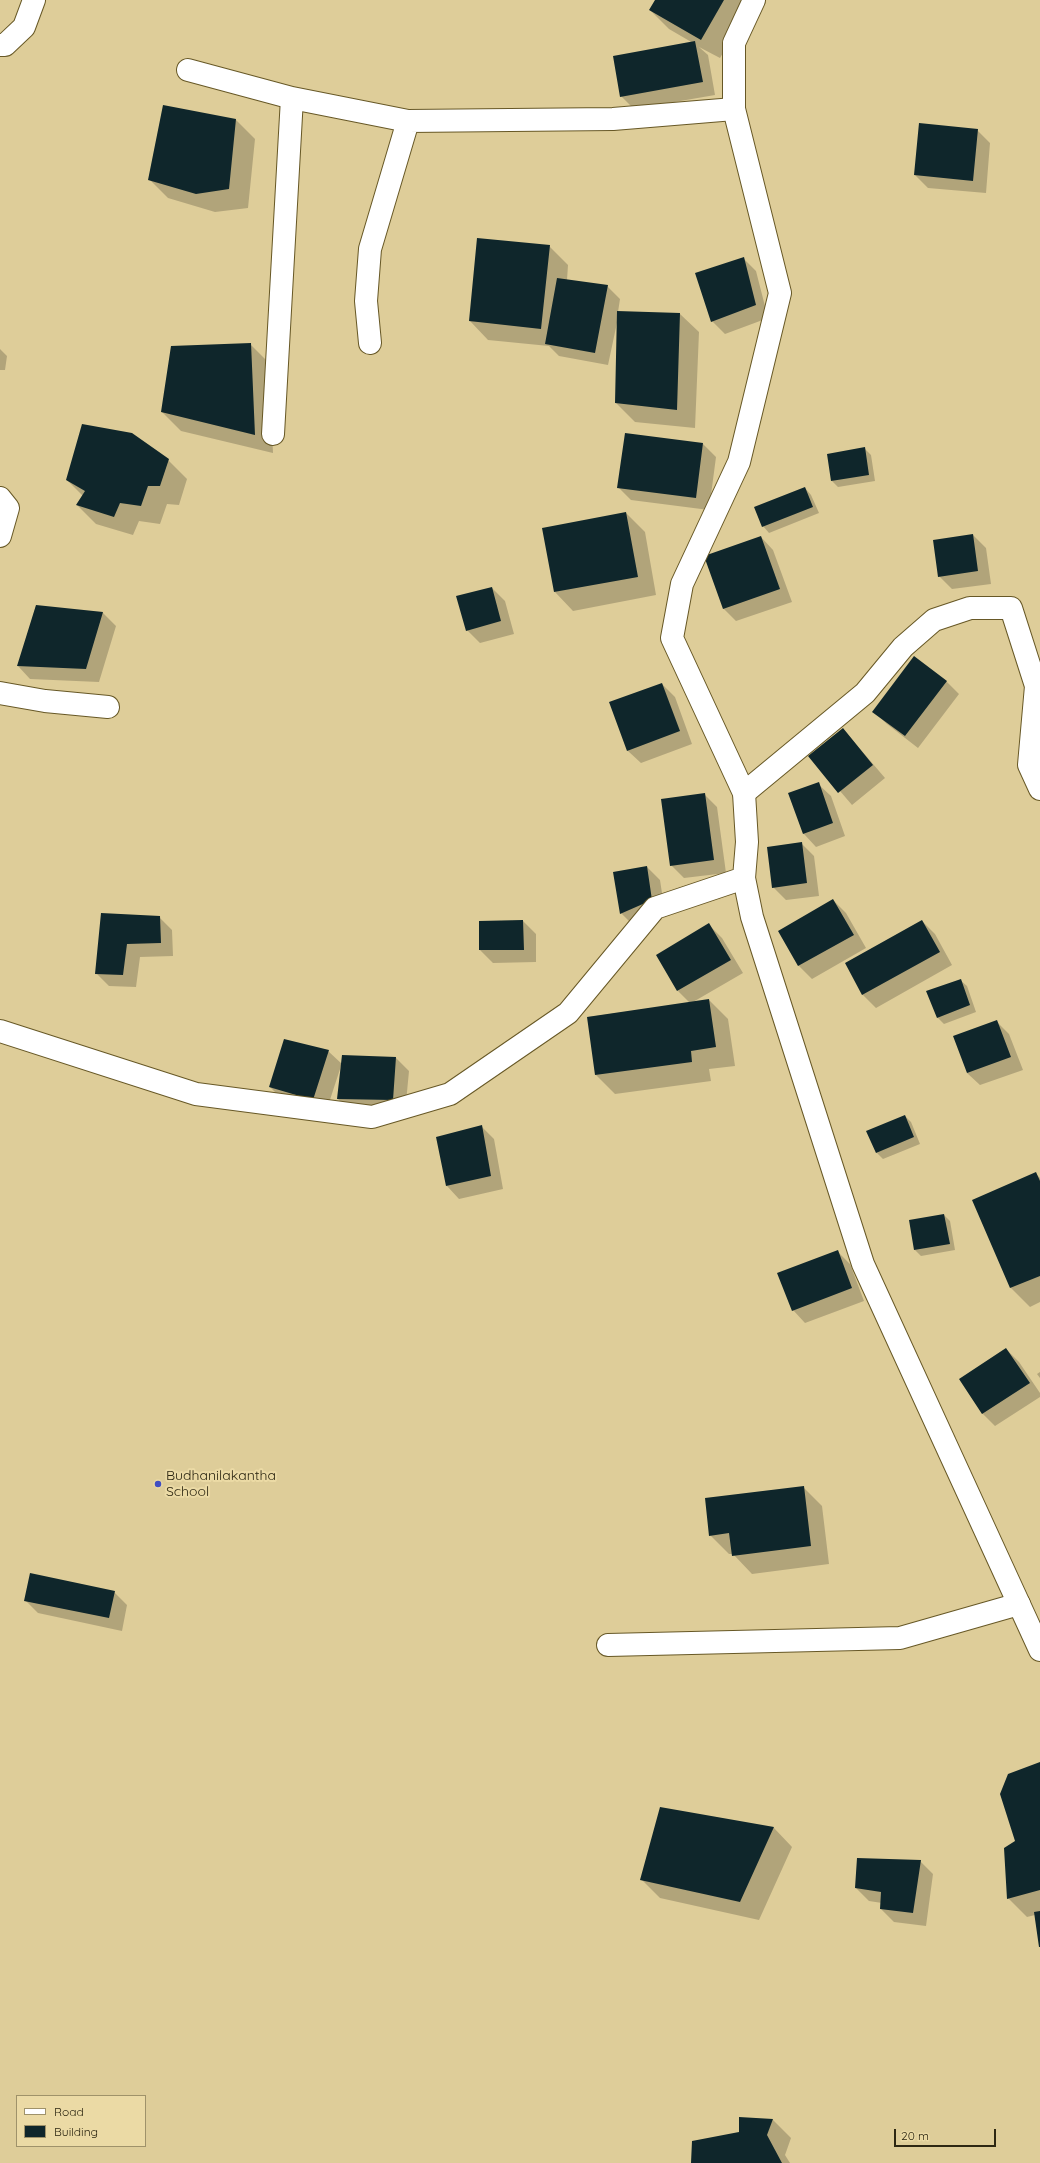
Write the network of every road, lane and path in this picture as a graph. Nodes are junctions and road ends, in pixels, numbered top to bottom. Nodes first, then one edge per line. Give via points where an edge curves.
1 (34, 0) edge
2 (754, 0) edge
3 (0, 45) edge
4 (188, 70) dead end
5 (292, 98) junction
6 (734, 109) junction
7 (408, 121) junction
8 (370, 343) dead end
9 (274, 434) dead end
10 (0, 498) edge
11 (0, 536) edge
12 (0, 693) edge
13 (108, 707) dead end
14 (1040, 788) edge
15 (744, 793) junction
16 (744, 878) junction
17 (0, 1031) edge
18 (1019, 1604) junction
19 (608, 1645) dead end
20 (1040, 1650) edge

1 - 3 street via 24,27 5,45
2 - 6 street via 734,43
4 - 5 street
5 - 7 street
5 - 9 street
6 - 7 street via 613,119
6 - 15 street via 780,293 740,462 682,584 672,638
7 - 8 street via 370,249 366,301
10 - 11 street via 8,508
12 - 13 street via 45,701
14 - 15 street via 1029,765 1036,686 1011,608 970,608 934,620 903,647 865,693
15 - 16 street via 747,842
16 - 17 street via 655,908 568,1013 450,1094 372,1117 196,1094
16 - 18 street via 752,917 863,1264
18 - 19 street via 900,1638
18 - 20 street

